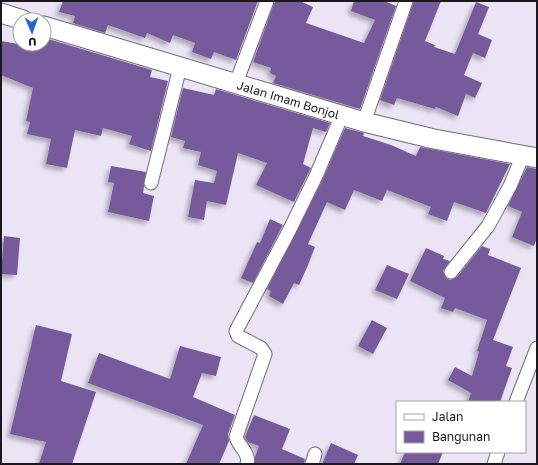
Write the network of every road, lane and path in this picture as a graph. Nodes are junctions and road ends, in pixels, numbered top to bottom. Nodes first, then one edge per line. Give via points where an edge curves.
1 (267, 1) edge
2 (406, 1) edge
3 (1, 13) edge
4 (12, 16) edge
5 (52, 28) edge
6 (180, 67) junction
7 (236, 83) junction
8 (342, 115) junction
9 (364, 122) junction
10 (530, 157) edge
11 (151, 183) dead end
12 (451, 272) dead end
13 (537, 348) edge
14 (516, 401) edge
15 (498, 453) edge
16 (247, 464) edge
17 (494, 464) edge

1 - 7 street
2 - 9 street
3 - 4 main road
5 - 6 main road, Jalan Imam Bonjol
6 - 7 main road, Jalan Imam Bonjol
6 - 11 street
7 - 8 main road, Jalan Imam Bonjol
8 - 9 main road, Jalan Imam Bonjol
8 - 16 street via 302,203 236,331 238,336 262,348 265,354 236,437 246,452
9 - 10 main road, Jalan Imam Bonjol via 434,139
10 - 12 street via 510,186 488,226
13 - 14 street
15 - 17 street

